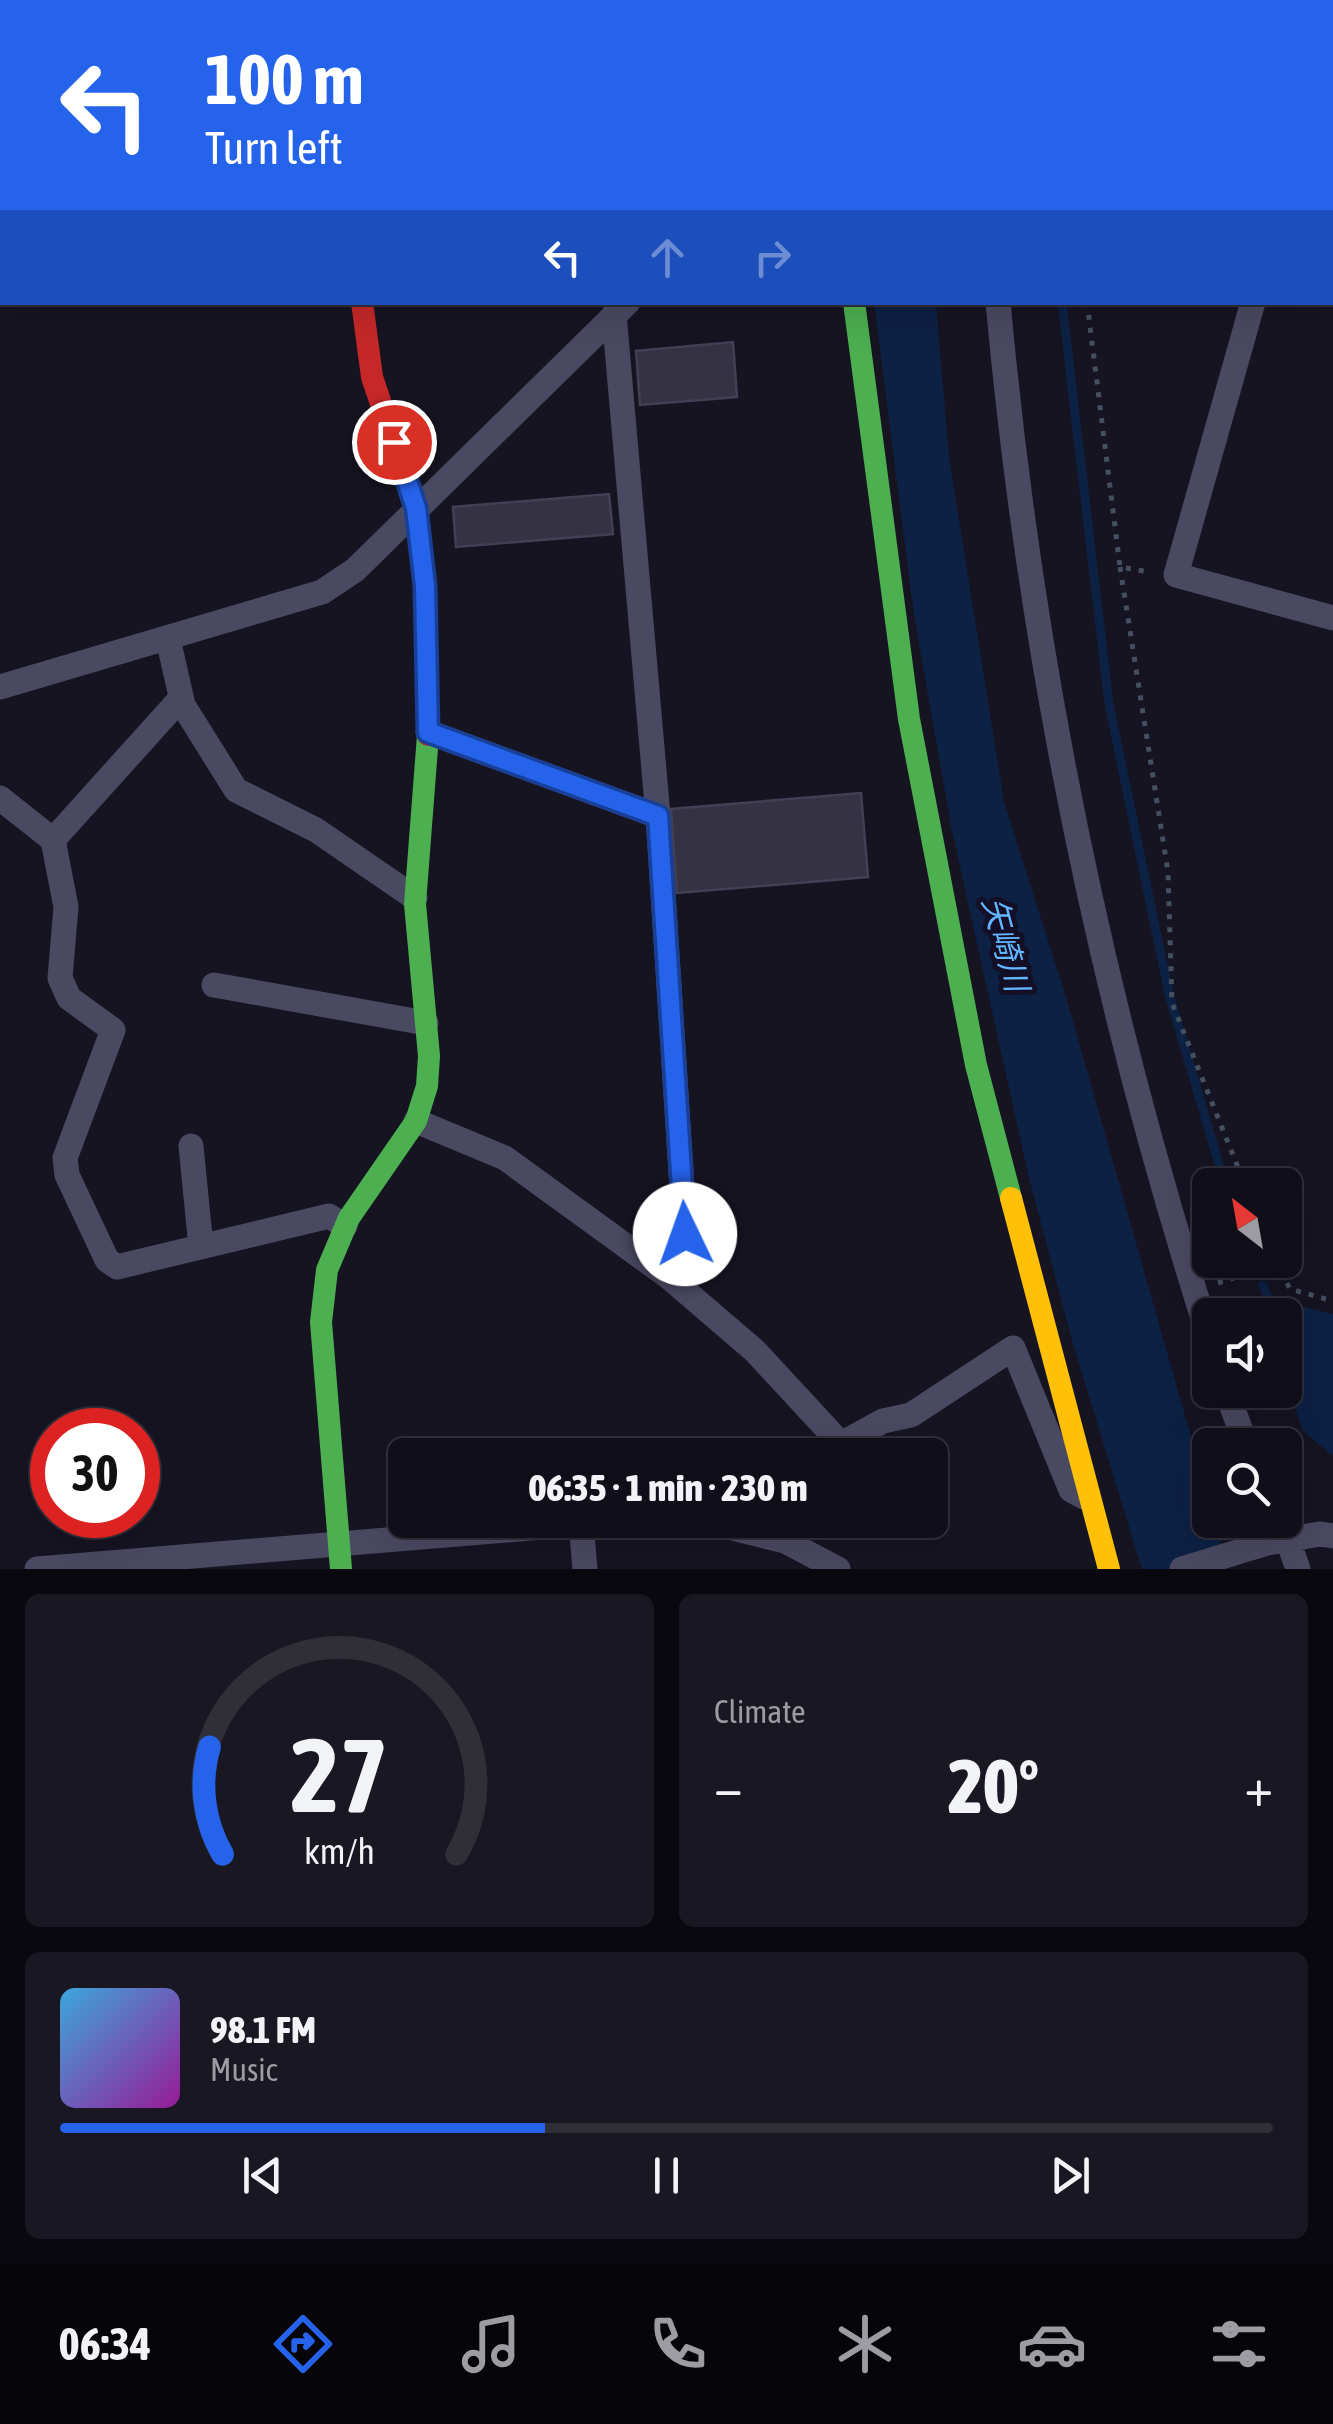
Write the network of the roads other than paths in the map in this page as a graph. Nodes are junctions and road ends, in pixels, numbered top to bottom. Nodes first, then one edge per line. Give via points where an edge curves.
1 (362, 305) edge
2 (854, 305) edge
3 (998, 305) edge
4 (1252, 305) edge
5 (621, 308) edge
6 (416, 508) junction
7 (1333, 618) edge
8 (168, 640) junction
9 (0, 687) edge
10 (181, 698) junction
11 (428, 732) junction
12 (0, 798) edge
13 (658, 816) junction
14 (53, 840) junction
15 (416, 898) junction
16 (214, 985) dead end
17 (426, 1022) junction
18 (416, 1121) junction
19 (191, 1146) dead end
20 (345, 1226) junction
21 (201, 1246) junction
22 (670, 1278) junction
23 (1197, 1298) edge
24 (828, 1438) edge
25 (855, 1438) edge
26 (1089, 1500) junction
27 (1302, 1534) edge
28 (1333, 1536) edge
29 (475, 1538) edge
30 (582, 1538) edge
31 (798, 1538) edge
32 (1271, 1538) edge
33 (1282, 1538) edge
34 (340, 1557) edge
35 (829, 1567) edge
36 (36, 1569) edge
37 (585, 1569) edge
38 (1109, 1569) edge
39 (1182, 1569) edge
40 (1298, 1569) edge

1 - 6 street via 372,377
2 - 26 street via 909,719 976,1065
3 - 23 street via 1062,769 1101,949
4 - 7 street via 1176,576
5 - 6 street
5 - 13 street
6 - 8 street via 355,570 322,592
6 - 11 street
8 - 9 street
8 - 10 street
10 - 14 street
10 - 15 street via 236,790 316,830
11 - 13 street
11 - 15 street
12 - 14 street
13 - 22 street via 685,1234
14 - 21 street via 66,908 60,978 69,998 113,1030 65,1158 67,1175 106,1260 117,1266
15 - 17 street
16 - 17 street
17 - 18 street via 427,1086
18 - 20 street
18 - 22 street via 504,1158
19 - 21 street
20 - 21 street via 330,1216
20 - 34 street via 326,1270 321,1322
22 - 24 street via 754,1351
25 - 26 street via 910,1415 1013,1348 1071,1490
26 - 38 street
27 - 28 street
29 - 34 street
30 - 37 street
31 - 35 street
32 - 39 street
33 - 40 street
34 - 36 street

